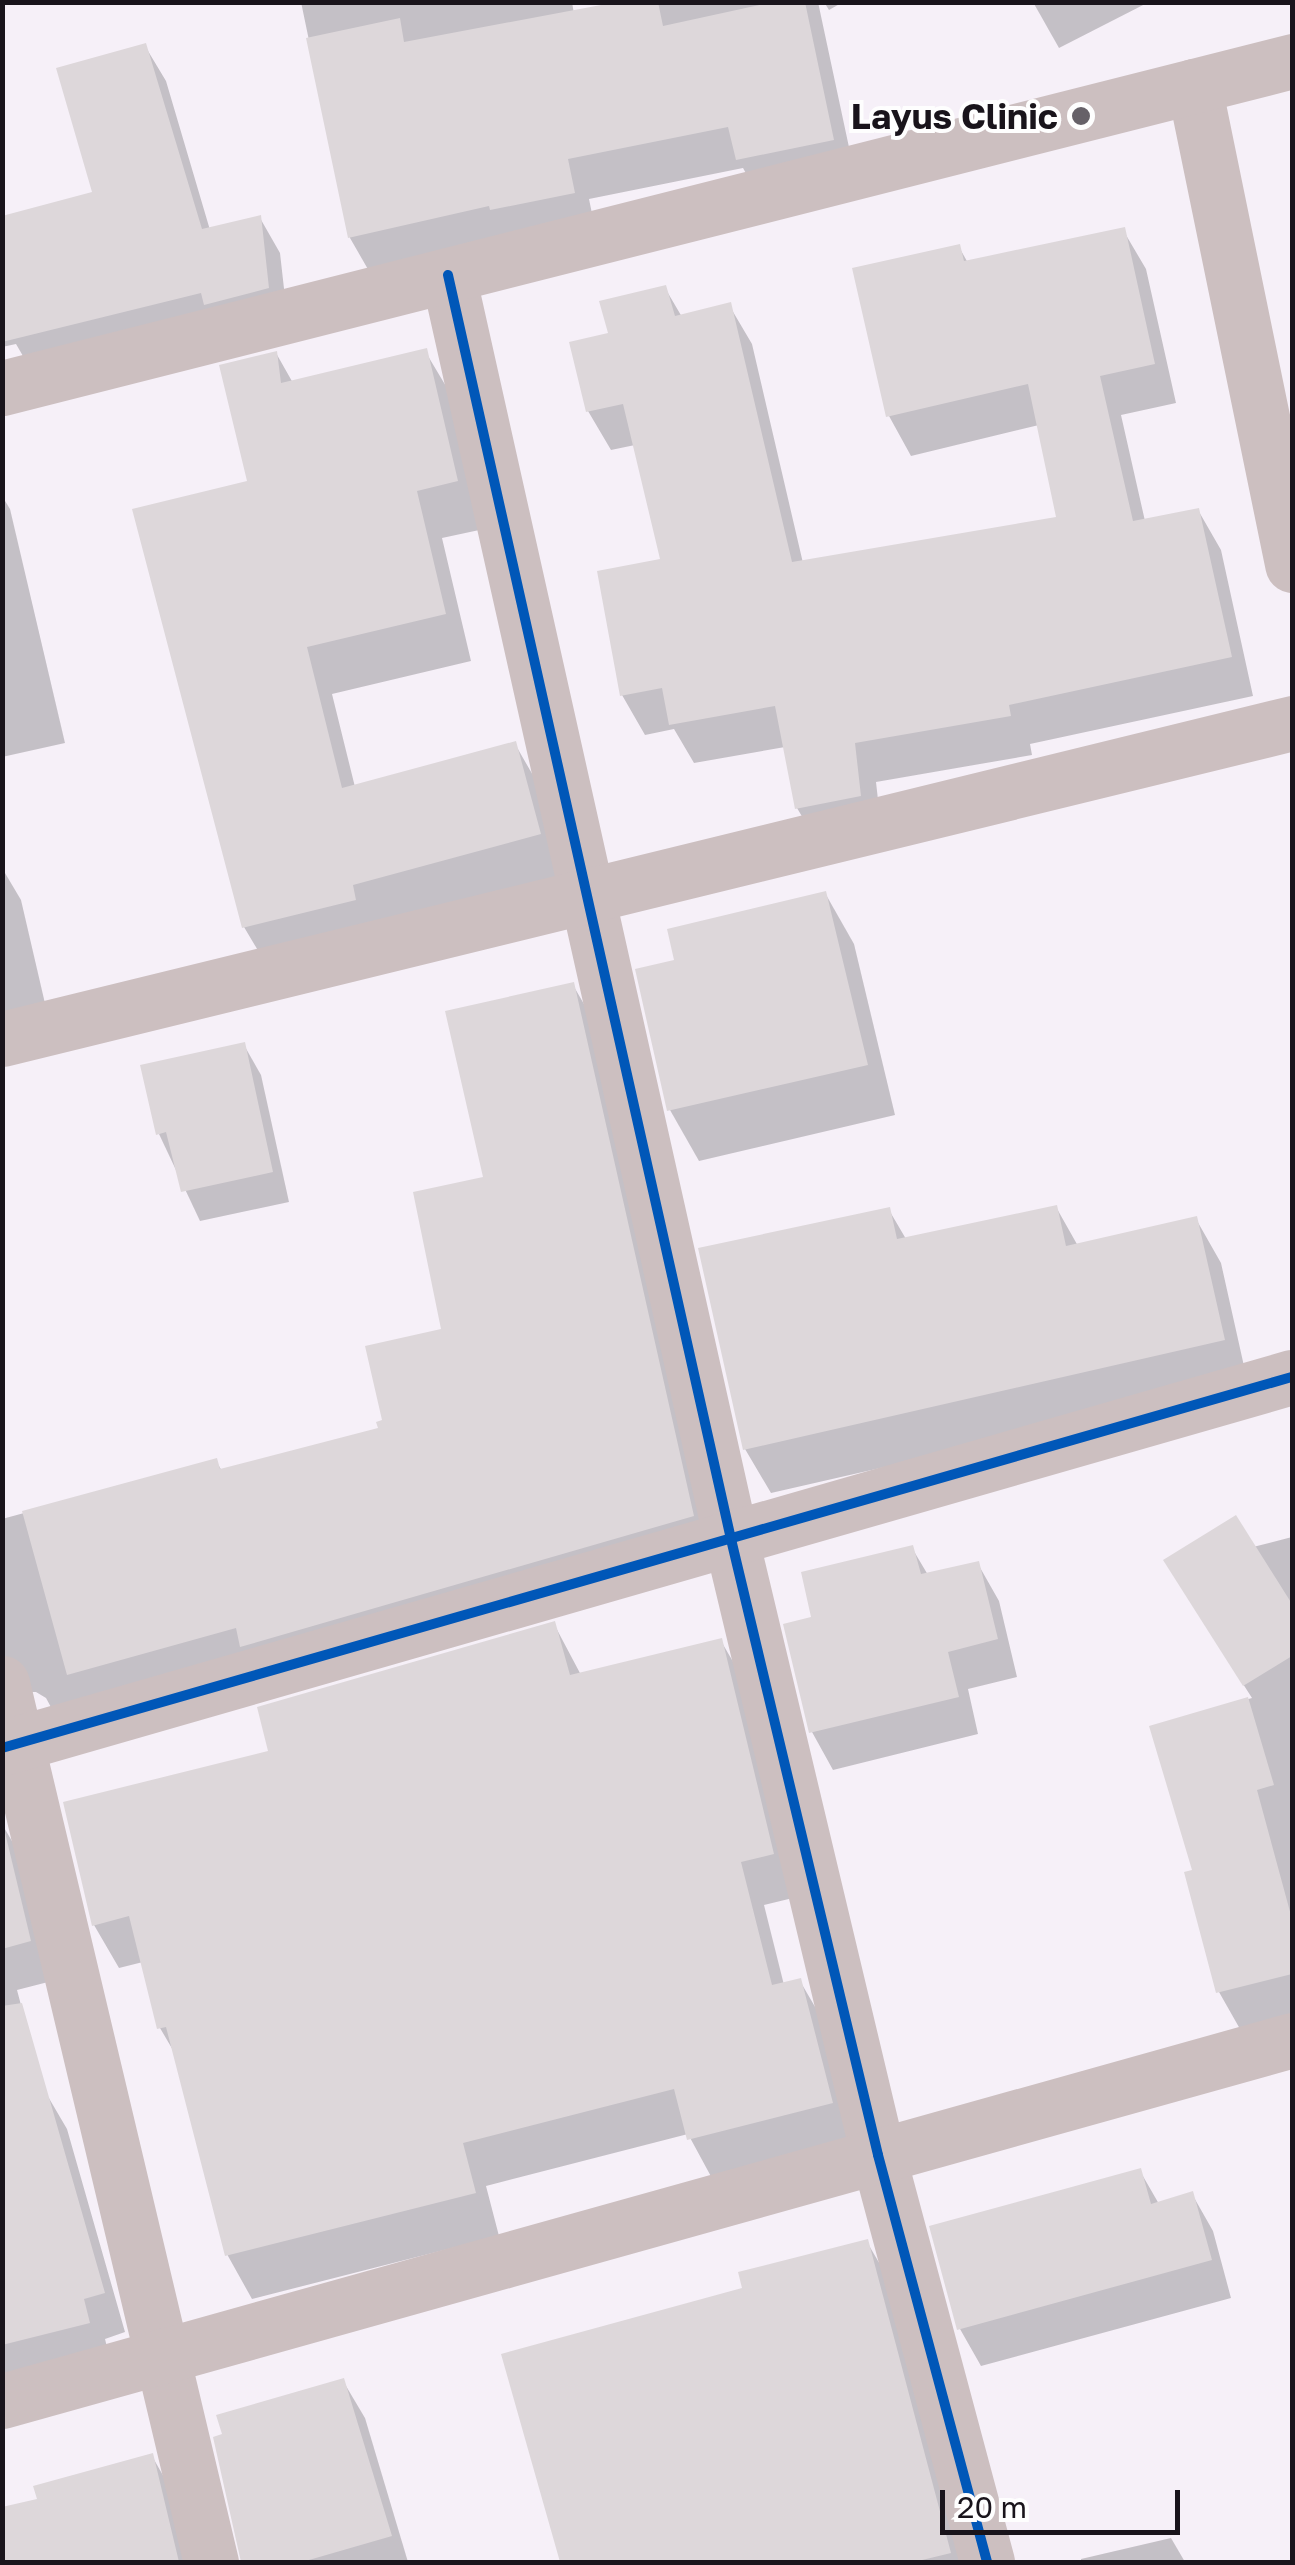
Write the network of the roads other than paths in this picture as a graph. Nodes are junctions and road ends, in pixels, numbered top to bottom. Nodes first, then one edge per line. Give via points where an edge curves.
1 (1292, 61) edge
2 (1194, 86) junction
3 (448, 274) junction
4 (2, 388) edge
5 (1292, 565) edge
6 (1292, 722) edge
7 (589, 892) junction
8 (2, 1039) edge
9 (1292, 1377) edge
10 (730, 1535) junction
11 (2, 1683) edge
12 (10, 1746) edge
13 (1292, 2040) edge
14 (878, 2155) junction
15 (163, 2354) junction
16 (2, 2402) edge
17 (211, 2562) edge
18 (986, 2562) edge

1 - 2 street
2 - 3 street
2 - 5 street
3 - 4 street
3 - 7 street
6 - 7 street
7 - 8 street
7 - 10 street
9 - 10 street
10 - 12 street
10 - 14 street
11 - 12 street
12 - 15 street
13 - 14 street
14 - 15 street
14 - 18 street
15 - 16 street
15 - 17 street

